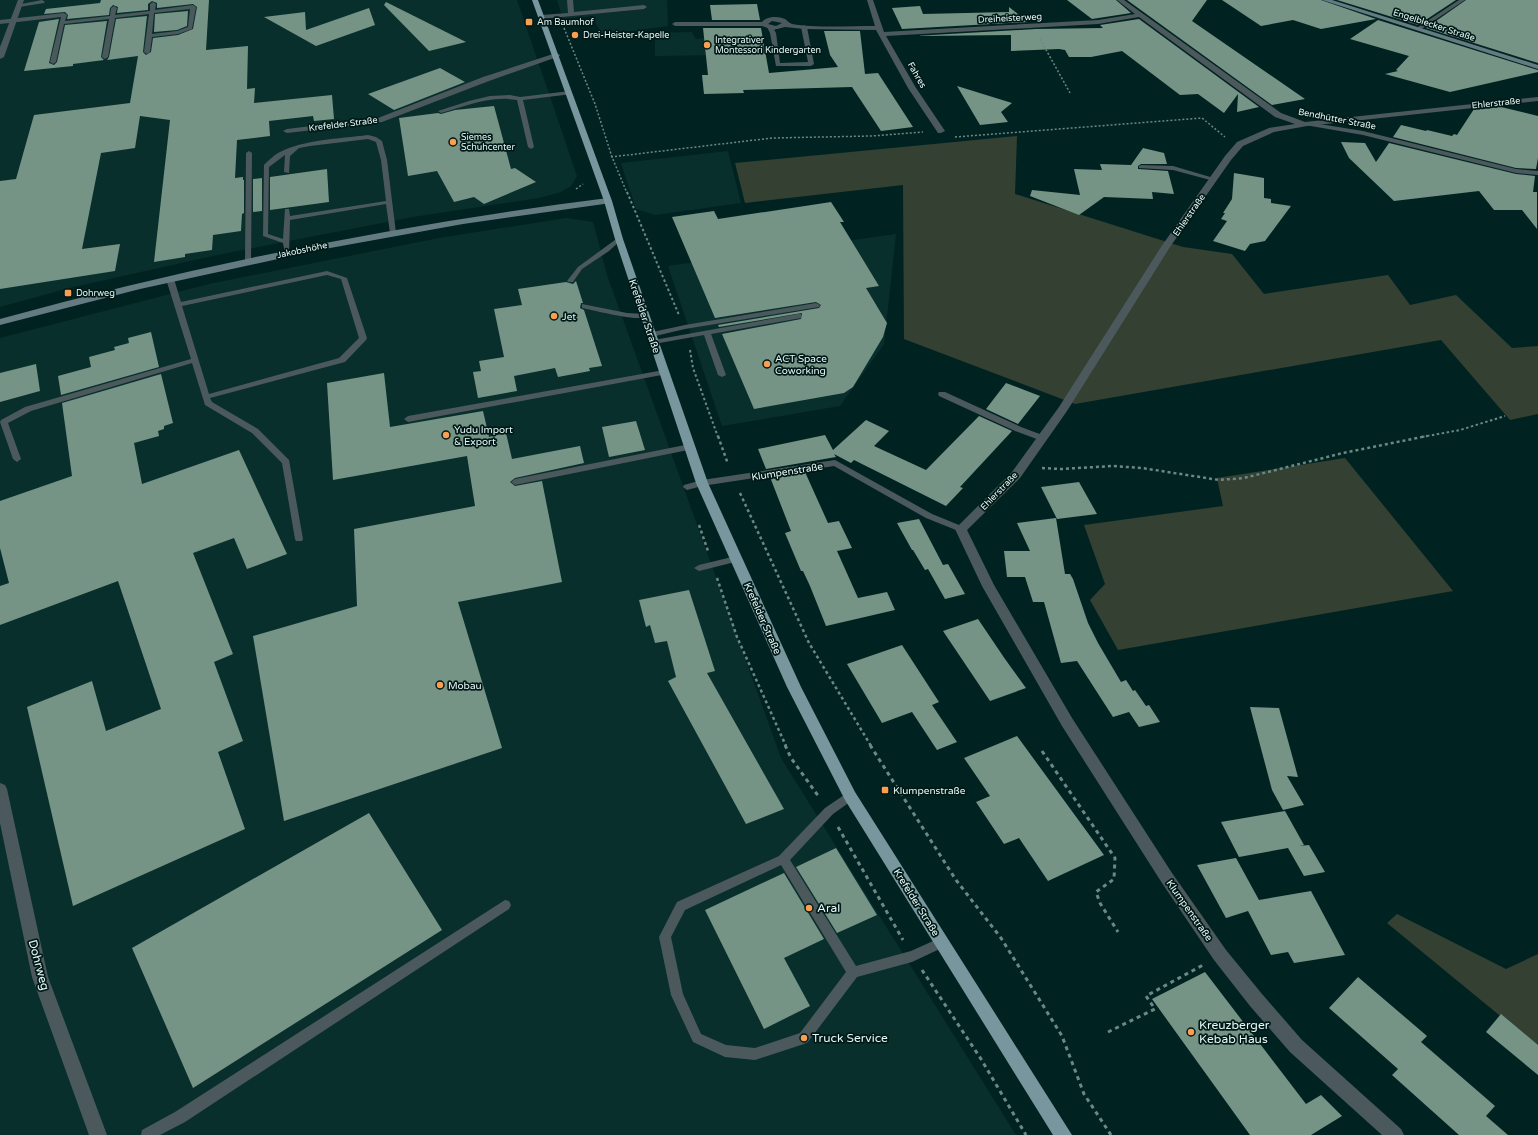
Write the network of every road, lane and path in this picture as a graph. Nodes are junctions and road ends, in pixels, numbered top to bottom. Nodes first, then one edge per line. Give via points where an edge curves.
1 (535, 0) edge
2 (570, 0) edge
3 (870, 0) edge
4 (1120, 0) edge
5 (1326, 0) edge
6 (1462, 0) edge
7 (20, 2) edge
8 (42, 2) dead end
9 (154, 4) dead end
10 (644, 6) dead end
11 (114, 8) dead end
12 (152, 12) junction
13 (571, 13) junction
14 (559, 14) junction
15 (1140, 15) junction
16 (112, 17) junction
17 (541, 17) junction
18 (13, 21) junction
19 (0, 22) edge
20 (63, 23) junction
21 (675, 24) dead end
22 (767, 26) junction
23 (1032, 26) junction
24 (804, 27) junction
25 (1418, 29) junction
26 (880, 31) junction
27 (149, 36) junction
28 (147, 52) dead end
29 (556, 56) junction
30 (0, 57) edge
31 (104, 57) dead end
32 (53, 62) dead end
33 (1538, 67) edge
34 (570, 93) junction
35 (1070, 93) dead end
36 (1538, 98) edge
37 (520, 99) junction
38 (441, 111) dead end
39 (1307, 124) junction
40 (287, 131) dead end
41 (941, 131) junction
42 (1240, 144) junction
43 (296, 147) junction
44 (531, 147) dead end
45 (249, 153) dead end
46 (612, 157) junction
47 (593, 160) junction
48 (1141, 167) dead end
49 (287, 172) dead end
50 (1538, 173) edge
51 (1214, 179) junction
52 (608, 201) junction
53 (389, 202) junction
54 (287, 210) dead end
55 (287, 218) junction
56 (393, 233) junction
57 (619, 239) junction
58 (286, 242) junction
59 (287, 253) junction
60 (248, 262) junction
61 (170, 279) junction
62 (571, 281) dead end
63 (178, 305) junction
64 (816, 305) dead end
65 (585, 306) dead end
66 (645, 316) junction
67 (798, 316) dead end
68 (0, 322) edge
69 (685, 327) junction
70 (707, 332) junction
71 (689, 336) junction
72 (653, 338) junction
73 (194, 360) junction
74 (664, 372) junction
75 (722, 375) dead end
76 (942, 394) dead end
77 (206, 397) junction
78 (1505, 416) dead end
79 (408, 419) dead end
80 (1042, 438) junction
81 (690, 447) junction
82 (17, 459) dead end
83 (1024, 463) junction
84 (734, 479) junction
85 (515, 482) dead end
86 (702, 483) junction
87 (687, 487) dead end
88 (961, 529) junction
89 (299, 539) dead end
90 (736, 559) junction
91 (699, 568) dead end
92 (1042, 751) dead end
93 (0, 789) edge
94 (850, 796) junction
95 (783, 859) junction
96 (506, 905) dead end
97 (1118, 932) dead end
98 (942, 942) junction
99 (1205, 964) dead end
100 (853, 972) junction
101 (1108, 1032) dead end
102 (98, 1135) edge
103 (147, 1135) edge
104 (1063, 1135) edge
105 (1111, 1135) edge
106 (1395, 1135) edge

1 - 17 main road, Krefelder Straße
2 - 13 lane
3 - 26 street, Fahres
4 - 15 street, Bendhütter Straße
5 - 25 street, Engelblecker Straße
6 - 25 lane
7 - 8 lane
7 - 18 street
9 - 12 lane
10 - 13 lane
11 - 16 lane
12 - 16 lane
12 - 27 lane
12 - 27 lane via 193,7 190,28
13 - 14 lane
14 - 17 lane
14 - 46 path via 595,104
15 - 23 street, Dreiheisterweg via 1098,22
15 - 39 street, Bendhütter Straße via 1278,115
16 - 20 lane
16 - 31 lane
17 - 29 main road, Krefelder Straße
18 - 19 lane
18 - 20 lane via 64,15
18 - 30 street
20 - 32 lane
21 - 22 street
22 - 24 street
22 - 24 lane via 773,33 778,65 811,64
23 - 26 street, Dreiheisterweg
23 - 35 path
24 - 26 street
25 - 33 street, Engelblecker Straße
26 - 41 street, Fahres via 912,88
27 - 28 lane
29 - 34 main road, Krefelder Straße
29 - 40 street, Krefelder Straße via 486,78 379,120
34 - 37 lane
34 - 47 main road, Krefelder Straße
36 - 39 street, Ehlerstraße
37 - 38 lane via 500,95
37 - 44 lane
39 - 42 street, Ehlerstraße via 1272,130
39 - 50 lane, Bendhütter Straße via 1363,133 1516,171
41 - 42 path via 948,138 1202,118 1229,140
41 - 46 path via 872,136 772,138
42 - 51 street, Ehlerstraße
43 - 49 lane via 287,156
43 - 53 lane via 374,138 379,141
43 - 58 lane via 279,154 266,166 265,235
45 - 60 lane
46 - 47 path
46 - 69 path
47 - 52 main road, Krefelder Straße
48 - 51 lane via 1172,168
51 - 80 street, Ehlerstraße via 1166,247
52 - 56 street, Jakobshöhe
52 - 57 main road, Krefelder Straße
53 - 55 lane
53 - 56 lane
54 - 55 lane
55 - 58 lane
56 - 59 street, Jakobshöhe
57 - 62 lane via 580,268
57 - 66 main road, Krefelder Straße
58 - 59 lane
59 - 60 street, Jakobshöhe
60 - 61 street, Jakobshöhe
61 - 63 lane
61 - 68 street, Jakobshöhe via 76,300
63 - 73 lane
63 - 77 lane via 327,273 344,278 363,338 342,360
64 - 69 lane
65 - 66 lane
66 - 72 main road, Krefelder Straße
67 - 70 lane
69 - 72 lane
70 - 71 lane
70 - 75 lane
71 - 72 lane
71 - 84 path via 693,368
72 - 74 main road, Krefelder Straße
73 - 77 lane
73 - 82 lane via 28,409 4,422
74 - 79 lane
74 - 81 main road, Krefelder Straße
76 - 80 lane via 1018,430
77 - 89 lane via 208,403 255,431 286,462
78 - 83 path via 1460,430 1343,453 1244,478 1220,480 1112,466 1041,468
80 - 83 street, Ehlerstraße
81 - 85 lane
81 - 86 main road, Krefelder Straße
83 - 88 street, Ehlerstraße via 1016,475
84 - 86 lane, Klumpenstraße
84 - 88 lane, Klumpenstraße via 834,463 929,516
84 - 105 path via 809,643 891,780 956,880 1001,938 1062,1036 1084,1094
86 - 87 lane, Klumpenstraße
86 - 90 main road, Krefelder Straße
88 - 106 street, Klumpenstraße via 988,586 1066,722 1220,955 1296,1046
90 - 91 lane
90 - 94 main road, Krefelder Straße via 794,687
92 - 97 path via 1115,858 1114,879 1096,892 1100,904
93 - 102 street, Dohrweg via 40,977
94 - 95 lane via 829,811
94 - 98 main road, Krefelder Straße
95 - 100 lane
95 - 100 lane via 681,906 665,937 677,996 697,1038 725,1051 755,1054 804,1038
96 - 103 lane via 180,1118
98 - 100 lane via 912,956
98 - 104 main road, Krefelder Straße
99 - 101 path via 1146,996 1155,1009

